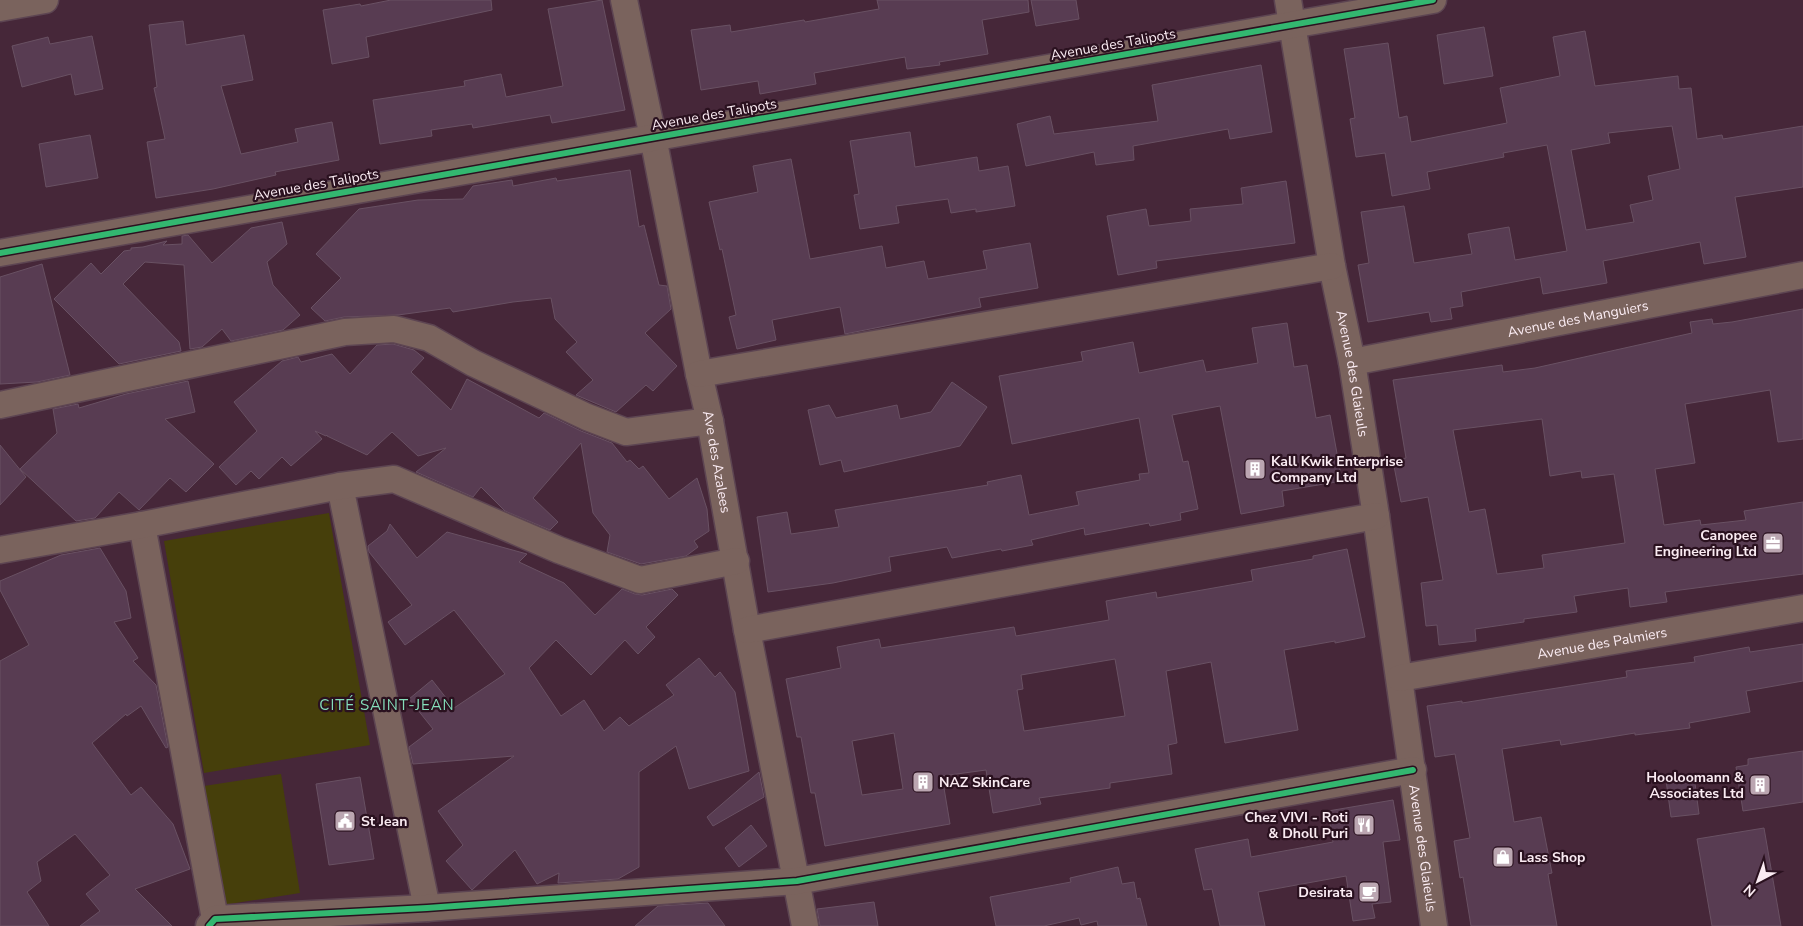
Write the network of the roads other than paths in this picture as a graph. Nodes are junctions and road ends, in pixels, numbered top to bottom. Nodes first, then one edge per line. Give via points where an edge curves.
1 (46, 0) edge
2 (624, 0) edge
3 (1288, 0) edge
4 (1433, 0) edge
5 (0, 8) edge
6 (1292, 26) junction
7 (653, 137) junction
8 (0, 253) edge
9 (1332, 266) junction
10 (1803, 275) edge
11 (1352, 362) junction
12 (699, 374) junction
13 (0, 404) edge
14 (710, 421) junction
15 (340, 486) junction
16 (1376, 516) junction
17 (142, 525) junction
18 (0, 550) edge
19 (736, 561) junction
20 (1803, 608) edge
21 (748, 630) junction
22 (1400, 678) junction
23 (1413, 770) junction
24 (797, 881) junction
25 (427, 908) junction
26 (212, 923) edge
27 (805, 926) edge
28 (1434, 926) edge

1 - 5 street
2 - 7 street, Ave des Azalees
3 - 6 street, Avenue des Glaieuls
4 - 6 street, Avenue des Talipots
6 - 7 street, Avenue des Talipots
6 - 9 street, Avenue des Glaieuls
7 - 8 street, Avenue des Talipots
7 - 12 street, Ave des Azalees
9 - 11 street, Avenue des Glaieuls
9 - 12 street
10 - 11 street, Avenue des Manguiers
11 - 16 street, Avenue des Glaieuls
12 - 14 street, Ave des Azalees
13 - 14 street via 345,332 394,329 429,338 473,363 626,432
14 - 19 street, Ave des Azalees
15 - 17 street
15 - 19 street via 394,479 559,550 640,580
15 - 25 street
16 - 21 street
16 - 22 street, Avenue des Glaieuls
17 - 18 street
17 - 26 street
19 - 21 street, Ave des Azalees
20 - 22 street, Avenue des Palmiers
21 - 24 street, Ave des Azalees
22 - 23 street, Avenue des Glaieuls
23 - 24 street
23 - 28 street, Avenue des Glaieuls
24 - 25 street
24 - 27 street, Ave des Azalees
25 - 26 street

